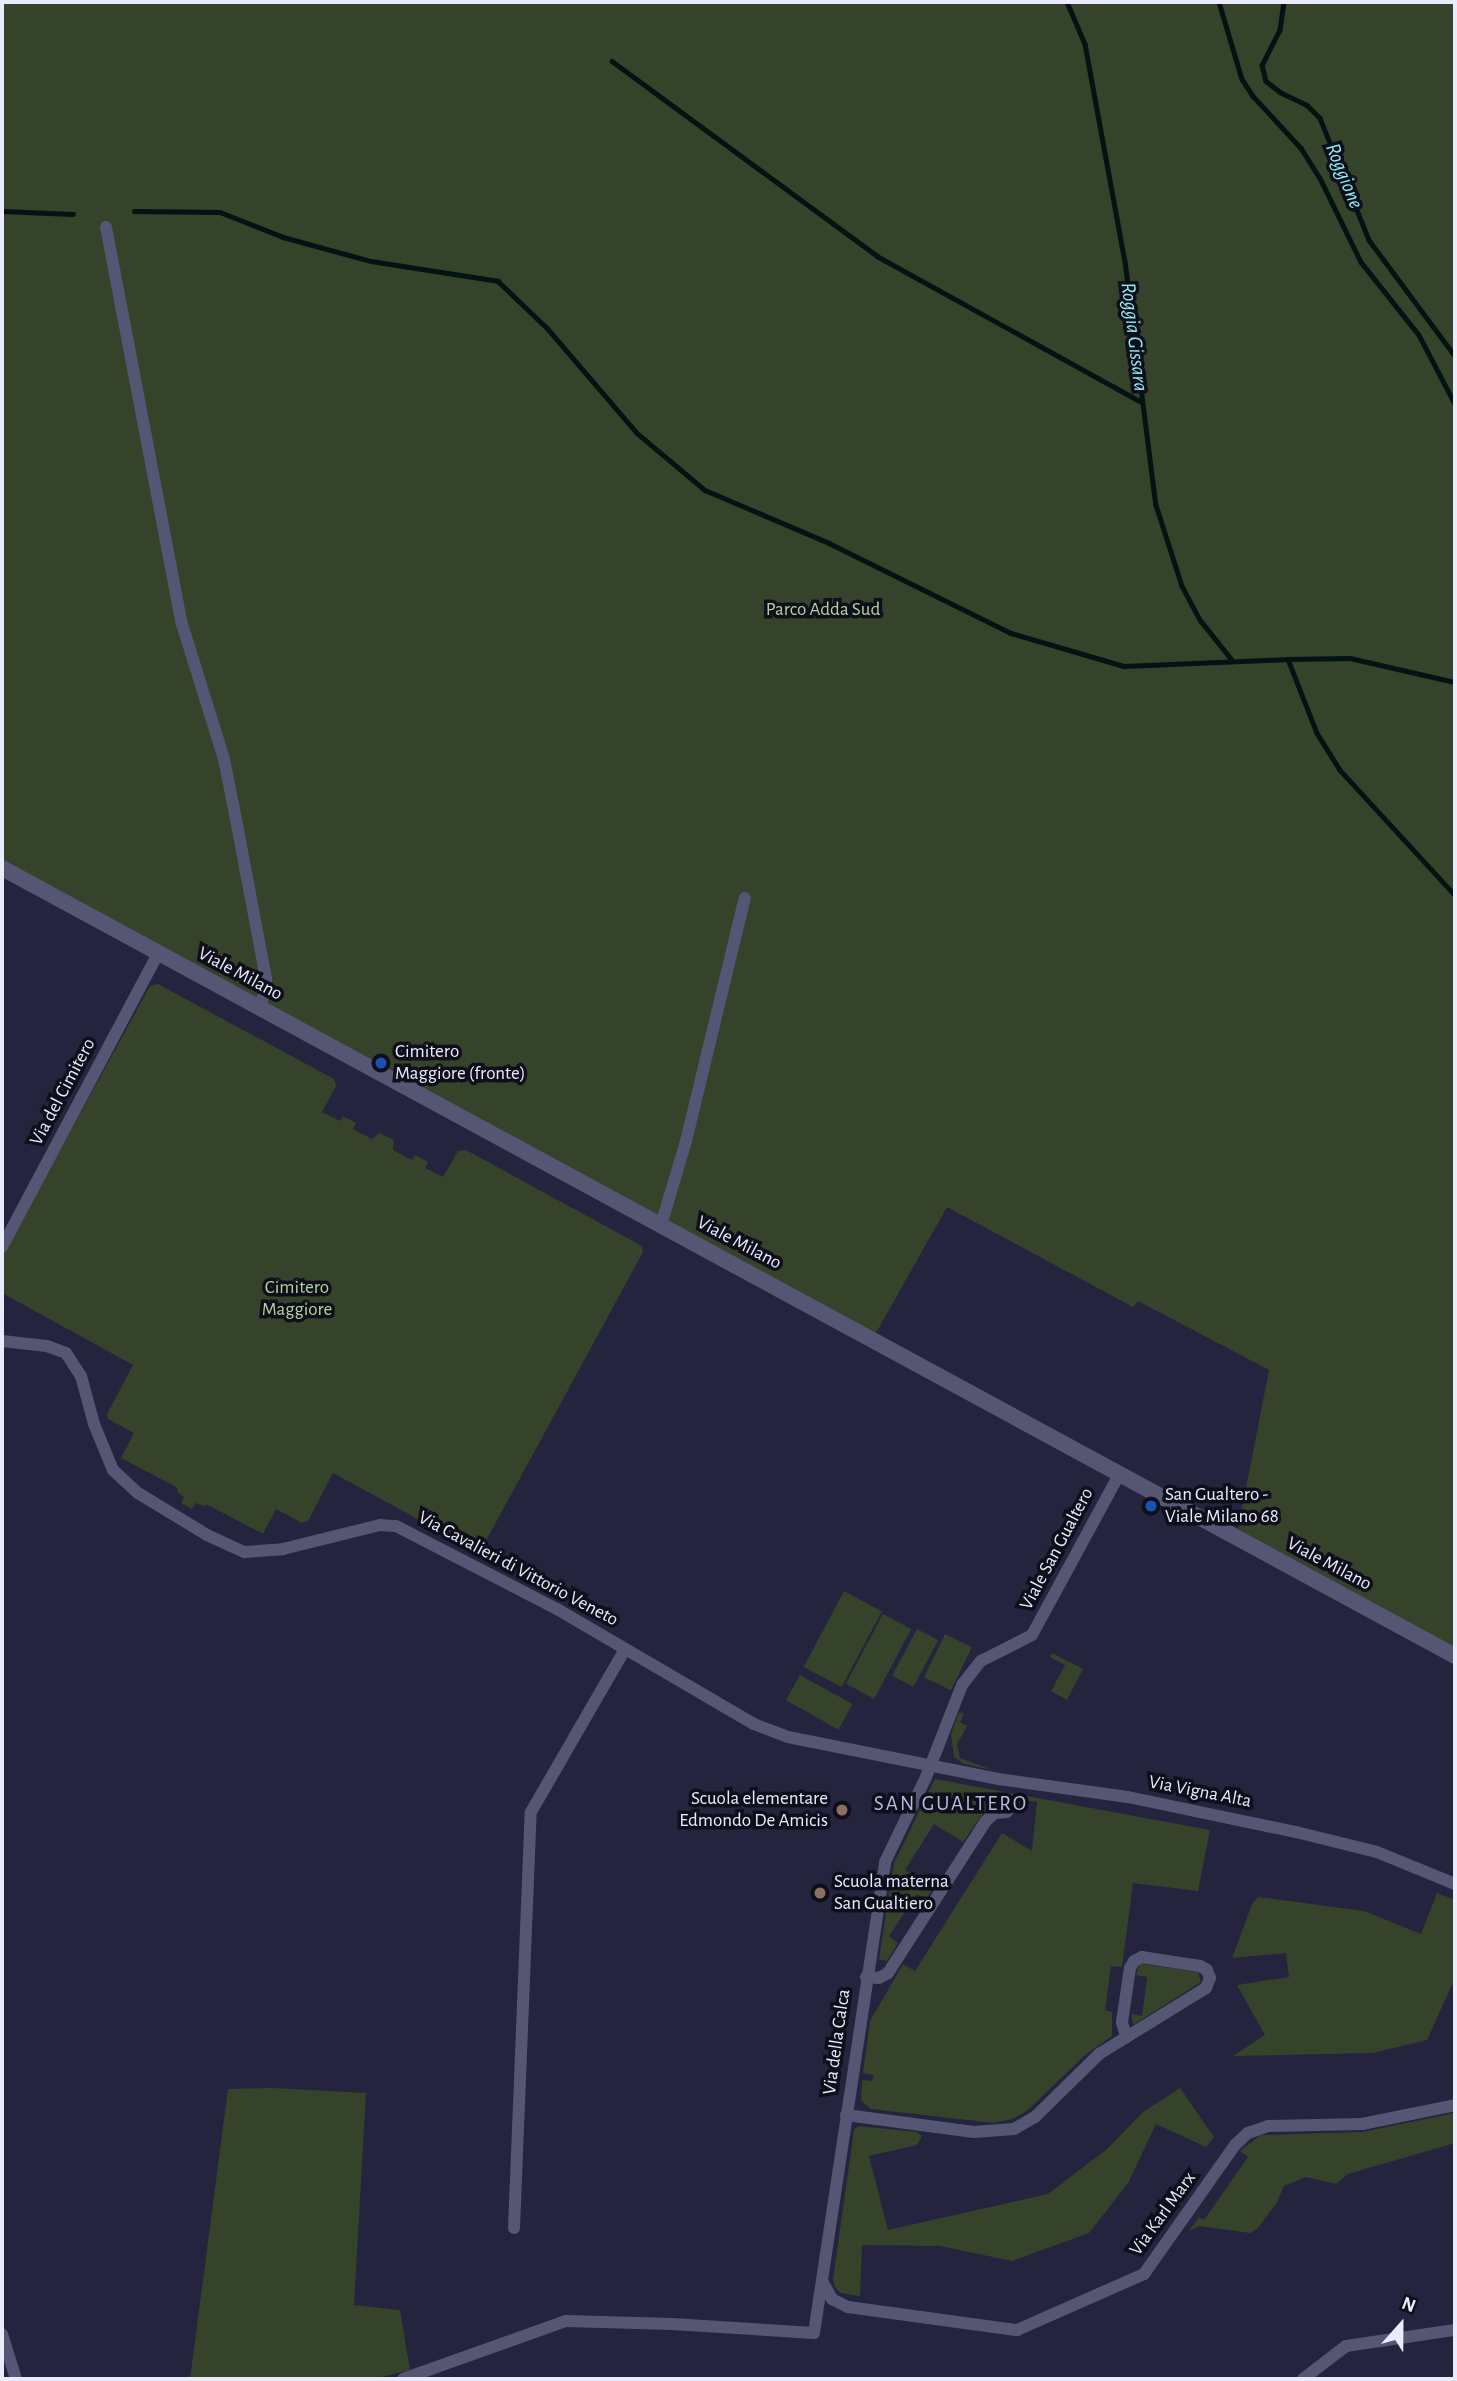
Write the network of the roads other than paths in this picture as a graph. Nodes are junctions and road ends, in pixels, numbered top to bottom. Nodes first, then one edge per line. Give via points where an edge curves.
1 (106, 227) dead end
2 (2, 868) edge
3 (745, 898) dead end
4 (158, 954) junction
5 (258, 1008) junction
6 (661, 1225) junction
7 (2, 1247) edge
8 (2, 1341) edge
9 (1120, 1474) junction
10 (625, 1649) junction
11 (1455, 1656) edge
12 (944, 1730) junction
13 (930, 1766) junction
14 (963, 1772) junction
15 (1007, 1812) dead end
16 (1455, 1884) edge
17 (866, 1977) junction
18 (1126, 2038) junction
19 (1455, 2105) edge
20 (846, 2115) junction
21 (514, 2228) dead end
22 (821, 2280) junction
23 (1455, 2330) edge
24 (2, 2334) edge
25 (16, 2379) edge
26 (403, 2379) edge
27 (1303, 2379) edge

1 - 5 street via 182,624 224,759 234,809 266,978
2 - 4 street, Viale Milano
3 - 6 street via 687,1141
4 - 5 street, Viale Milano
4 - 7 street, Via del Cimitero
5 - 6 street, Viale Milano
6 - 9 street, Viale Milano
8 - 10 street, Via Cavalieri di Vittorio Veneto via 66,1353 81,1376 113,1470 138,1493 207,1535 244,1552 283,1549 380,1525 397,1526 557,1608
9 - 11 street, Viale Milano
9 - 12 street, Viale San Gualtero via 1036,1630 974,1668
10 - 13 street, Via Cavalieri di Vittorio Veneto via 754,1724 788,1737
10 - 21 street via 531,1812
12 - 13 street, Viale San Gualtero
12 - 14 street via 944,1753
13 - 14 street, Via Vigna Alta
13 - 17 street, Via della Calca via 885,1862
14 - 16 street, Via Vigna Alta via 1201,1811 1346,1844
15 - 17 street via 995,1813 986,1821 888,1973
17 - 20 street, Via della Calca
18 - 18 street via 1206,1988 1207,1970 1142,1957 1134,1961 1122,2022
18 - 20 street via 1099,2054 1035,2117 1014,2129 974,2132
19 - 22 street, Via Karl Marx via 1362,2124 1268,2126 1248,2133 1144,2274 1017,2330 848,2307 832,2299
20 - 22 street, Via della Calca
22 - 26 street, Via della Calca via 814,2333 566,2321
23 - 27 street via 1346,2346
24 - 25 street

